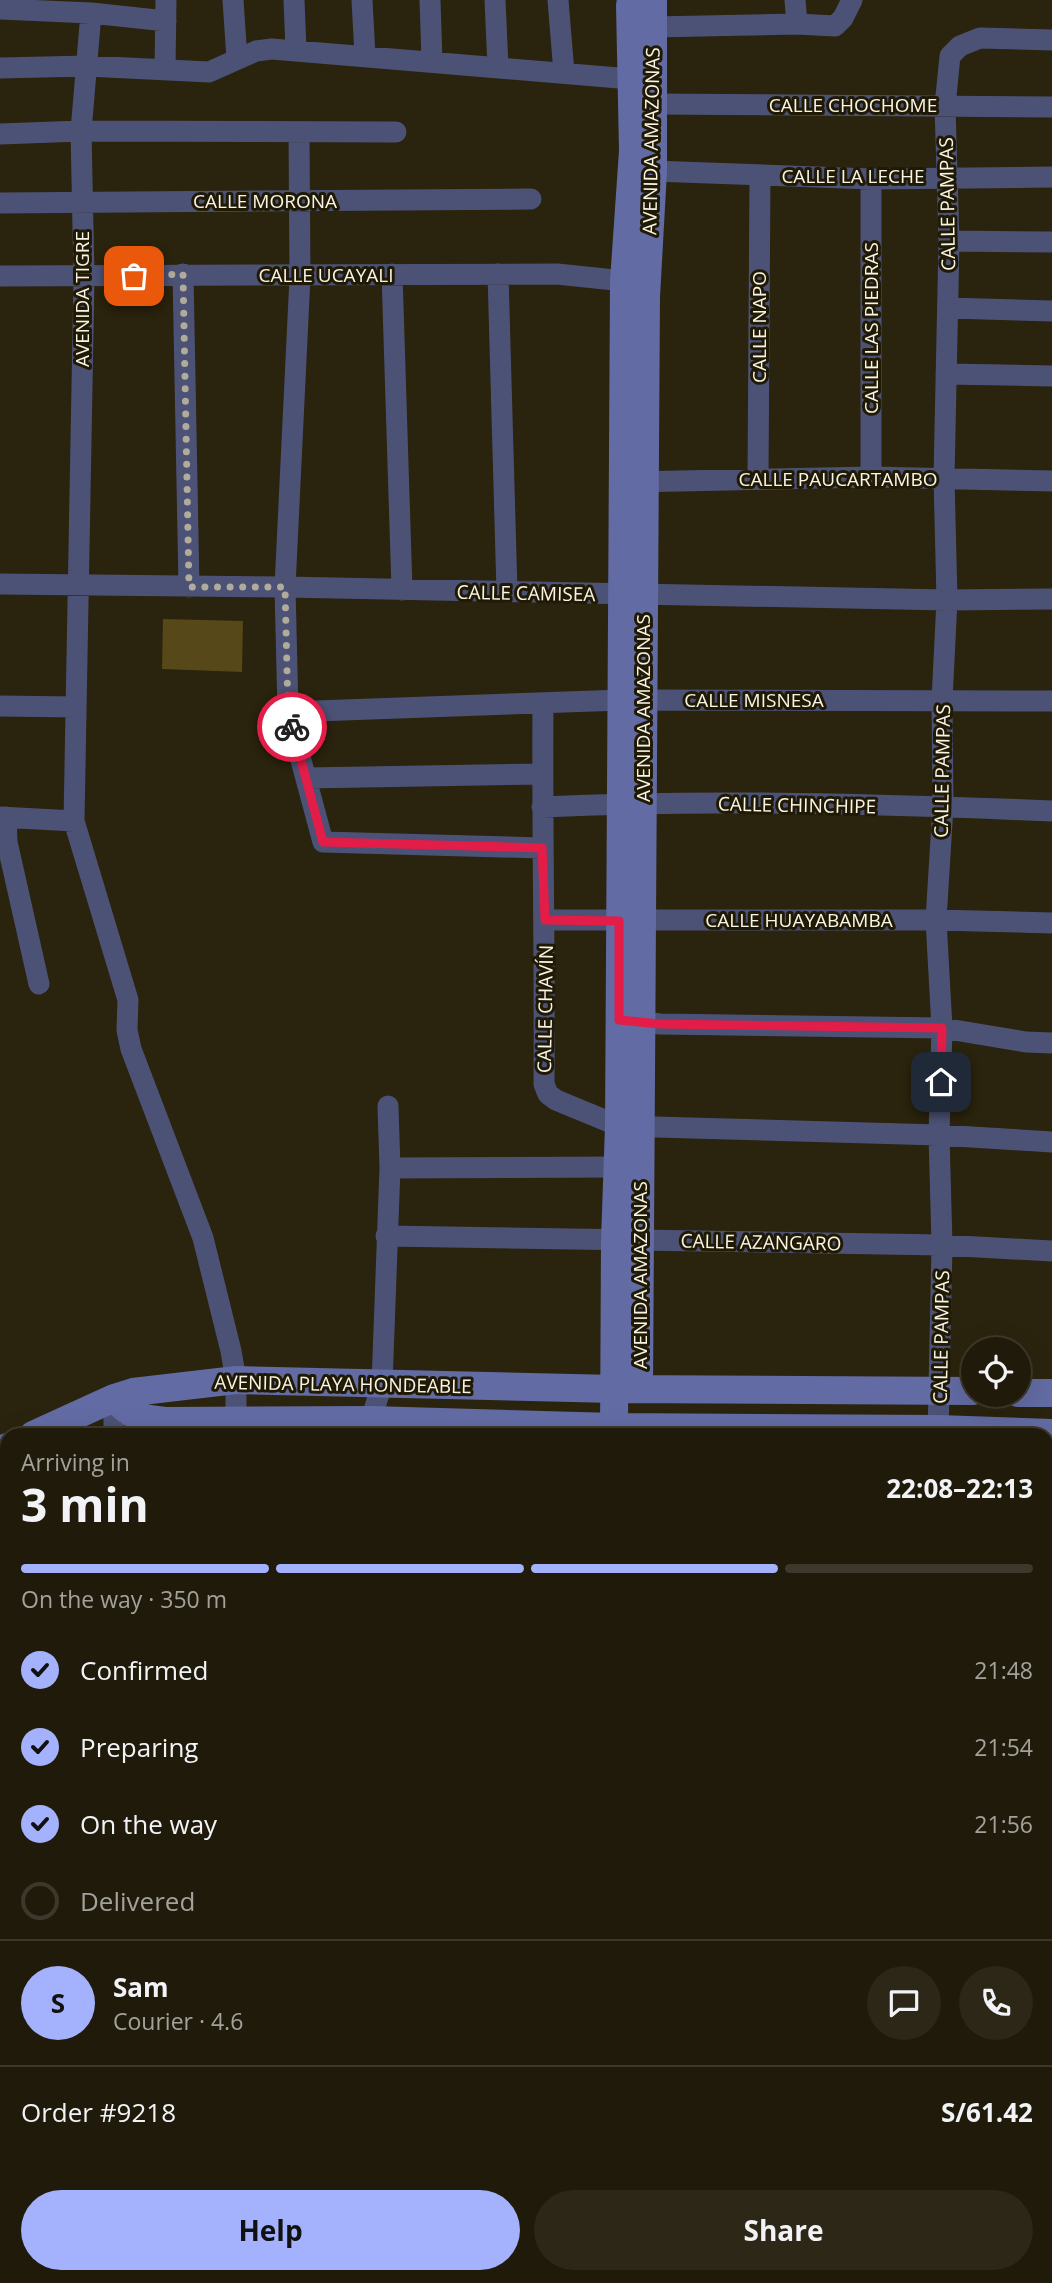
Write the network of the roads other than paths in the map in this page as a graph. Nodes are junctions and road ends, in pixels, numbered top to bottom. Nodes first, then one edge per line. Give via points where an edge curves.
1 (233, 0) edge
2 (294, 0) edge
3 (362, 0) edge
4 (430, 0) edge
5 (495, 0) edge
6 (558, 0) edge
7 (795, 0) edge
8 (852, 0) edge
9 (641, 8) edge
10 (0, 9) edge
11 (166, 10) edge
12 (91, 13) junction
13 (797, 24) junction
14 (1052, 40) edge
15 (296, 50) junction
16 (365, 56) junction
17 (237, 59) junction
18 (432, 61) junction
19 (87, 66) junction
20 (498, 67) junction
21 (0, 68) edge
22 (165, 70) junction
23 (564, 73) junction
24 (631, 79) junction
25 (653, 104) junction
26 (945, 106) junction
27 (1052, 107) edge
28 (81, 131) junction
29 (299, 132) junction
30 (396, 132) dead end
31 (0, 134) edge
32 (653, 171) junction
33 (760, 175) junction
34 (947, 177) junction
35 (1052, 177) edge
36 (871, 179) junction
37 (531, 199) dead end
38 (299, 201) junction
39 (81, 202) junction
40 (0, 203) edge
41 (949, 241) junction
42 (1052, 242) edge
43 (183, 274) junction
44 (392, 274) junction
45 (498, 274) junction
46 (0, 276) edge
47 (300, 276) junction
48 (84, 277) junction
49 (624, 281) junction
50 (646, 297) junction
51 (947, 308) junction
52 (1052, 311) edge
53 (946, 374) junction
54 (1052, 376) edge
55 (872, 477) junction
56 (944, 478) junction
57 (758, 479) junction
58 (1052, 481) edge
59 (634, 482) junction
60 (0, 584) edge
61 (80, 584) junction
62 (189, 587) junction
63 (285, 587) junction
64 (402, 590) junction
65 (506, 592) junction
66 (633, 595) junction
67 (1052, 599) edge
68 (947, 600) junction
69 (633, 700) junction
70 (942, 700) junction
71 (1052, 701) edge
72 (543, 703) junction
73 (0, 706) edge
74 (76, 707) junction
75 (288, 712) junction
76 (542, 774) junction
77 (306, 778) junction
78 (632, 803) junction
79 (943, 806) junction
80 (542, 807) junction
81 (1052, 811) edge
82 (3, 817) edge
83 (74, 821) junction
84 (542, 848) junction
85 (545, 920) junction
86 (936, 920) junction
87 (631, 921) junction
88 (1052, 923) edge
89 (38, 984) dead end
90 (630, 1021) junction
91 (942, 1028) junction
92 (1052, 1043) edge
93 (388, 1106) dead end
94 (630, 1126) junction
95 (939, 1135) junction
96 (1052, 1142) edge
97 (617, 1167) junction
98 (390, 1168) junction
99 (386, 1236) junction
100 (627, 1240) junction
101 (942, 1245) junction
102 (1052, 1251) edge
103 (236, 1380) junction
104 (382, 1384) junction
105 (627, 1389) junction
106 (940, 1391) junction
107 (961, 1391) edge
108 (1031, 1392) edge
109 (1052, 1393) edge
110 (114, 1398) junction
111 (236, 1422) junction
112 (48, 1428) edge
113 (114, 1428) edge
114 (371, 1428) edge
115 (615, 1428) edge
116 (939, 1428) edge

1 - 17 street
2 - 15 street
3 - 16 street
4 - 18 street
5 - 20 street
6 - 23 street
7 - 13 street
8 - 13 street via 835,26
9 - 13 street
9 - 24 street, AVENIDA AMAZONAS
9 - 25 street, AVENIDA AMAZONAS
10 - 12 street
11 - 12 street
11 - 22 street
12 - 19 street, AVENIDA TIGRE
14 - 26 street, CALLE PAMPAS via 979,38 960,46 950,56
15 - 16 street
15 - 17 street via 272,48
16 - 18 street
17 - 22 street via 209,72
18 - 20 street
19 - 21 street
19 - 22 street
19 - 28 street, AVENIDA TIGRE
20 - 23 street
23 - 24 street
24 - 49 street, AVENIDA AMAZONAS via 633,152
25 - 26 street, CALLE CHOCHOME
25 - 32 street, AVENIDA AMAZONAS
26 - 27 street, CALLE CHOCHOME
26 - 34 street, CALLE PAMPAS
28 - 29 street
28 - 31 street
28 - 39 street, AVENIDA TIGRE
29 - 30 street
29 - 38 street
32 - 33 street, CALLE LA LECHE
32 - 50 street, AVENIDA AMAZONAS
33 - 36 street, CALLE LA LECHE
33 - 57 street, CALLE NAPO
34 - 35 street, CALLE LA LECHE
34 - 36 street, CALLE LA LECHE
34 - 41 street, CALLE PAMPAS
36 - 55 street, CALLE LAS PIEDRAS
37 - 38 street, CALLE MORONA
38 - 39 street, CALLE MORONA
38 - 47 street
39 - 40 street, CALLE MORONA
39 - 48 street, AVENIDA TIGRE
41 - 42 street
41 - 51 street, CALLE PAMPAS
43 - 47 street, CALLE UCAYALI
43 - 48 street, CALLE UCAYALI
43 - 62 street
44 - 45 street, CALLE UCAYALI
44 - 47 street, CALLE UCAYALI
44 - 64 street
45 - 49 street, CALLE UCAYALI
45 - 65 street
46 - 48 street, CALLE UCAYALI
47 - 63 street
48 - 61 street, AVENIDA TIGRE
49 - 50 street
49 - 59 street, AVENIDA AMAZONAS
50 - 59 street, AVENIDA AMAZONAS
51 - 52 street
51 - 53 street, CALLE PAMPAS
53 - 54 street
53 - 56 street, CALLE PAMPAS
55 - 56 street, CALLE PAUCARTAMBO
55 - 57 street, CALLE PAUCARTAMBO
56 - 58 street, CALLE PAUCARTAMBO
56 - 68 street, CALLE PAMPAS
57 - 59 street, CALLE PAUCARTAMBO
59 - 66 street, AVENIDA AMAZONAS
60 - 61 street, CALLE CAMISEA
61 - 62 street, CALLE CAMISEA
61 - 74 street, AVENIDA TIGRE
62 - 63 street, CALLE CAMISEA
63 - 64 street, CALLE CAMISEA
63 - 75 street
64 - 65 street, CALLE CAMISEA
65 - 66 street, CALLE CAMISEA
66 - 68 street, CALLE CAMISEA
66 - 69 street, AVENIDA AMAZONAS
67 - 68 street, CALLE CAMISEA
68 - 70 street, CALLE PAMPAS
69 - 70 street, CALLE MISNESA
69 - 72 street, CALLE MISNESA
69 - 78 street, AVENIDA AMAZONAS
70 - 71 street, CALLE MISNESA
70 - 79 street, CALLE PAMPAS
72 - 75 street, CALLE MISNESA
72 - 76 street, CALLE CHAVÍN
73 - 74 street
74 - 83 street, AVENIDA TIGRE
75 - 77 street
76 - 77 street
76 - 80 street, CALLE CHAVÍN
77 - 84 street via 323,842
78 - 79 street, CALLE CHINCHIPE
78 - 80 street, CALLE CHINCHIPE
78 - 87 street, AVENIDA AMAZONAS
79 - 81 street, CALLE CHINCHIPE
79 - 86 street, CALLE PAMPAS
80 - 84 street, CALLE CHAVÍN
82 - 83 street
82 - 89 street
83 - 103 street, AVENIDA TIGRE via 128,1000 131,1049 203,1238
84 - 85 street, CALLE CHAVÍN
85 - 87 street, CALLE HUAYABAMBA
85 - 94 street, CALLE CHAVÍN via 544,1084 548,1094
86 - 87 street, CALLE HUAYABAMBA
86 - 88 street, CALLE HUAYABAMBA
86 - 91 street, CALLE PAMPAS
87 - 90 street, AVENIDA AMAZONAS
90 - 91 street
90 - 94 street, AVENIDA AMAZONAS
91 - 92 street
91 - 95 street, CALLE PAMPAS
93 - 98 street
94 - 95 street
94 - 97 street, AVENIDA AMAZONAS
94 - 100 street, AVENIDA AMAZONAS
95 - 96 street
95 - 101 street, CALLE PAMPAS
97 - 98 street
97 - 100 street, AVENIDA AMAZONAS
98 - 99 street
99 - 100 street, CALLE AZANGARO
99 - 104 street
100 - 101 street, CALLE AZANGARO
100 - 105 street, AVENIDA AMAZONAS
101 - 102 street, CALLE AZANGARO
101 - 106 street, CALLE PAMPAS
103 - 104 street, AVENIDA PLAYA HONDEABLE
103 - 110 street, AVENIDA PLAYA HONDEABLE via 158,1387
103 - 111 street, AVENIDA TIGRE
104 - 105 street, AVENIDA PLAYA HONDEABLE
104 - 114 street
105 - 106 street, AVENIDA PLAYA HONDEABLE
105 - 115 street, AVENIDA AMAZONAS
106 - 107 street, AVENIDA PLAYA HONDEABLE
106 - 116 street, CALLE PAMPAS
108 - 109 street
110 - 111 street, AVENIDA PLAYA HONDEABLE via 126,1412 144,1418
110 - 112 street
110 - 113 street
111 - 114 street, AVENIDA PLAYA HONDEABLE

